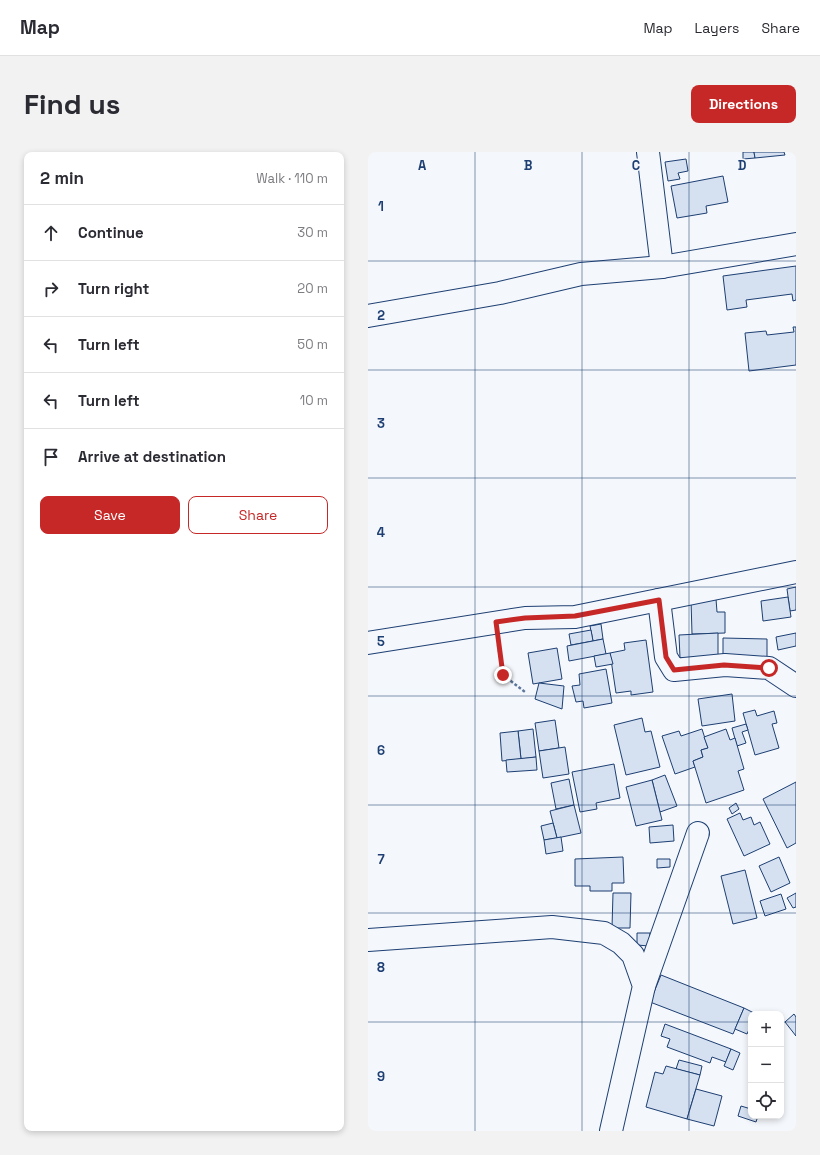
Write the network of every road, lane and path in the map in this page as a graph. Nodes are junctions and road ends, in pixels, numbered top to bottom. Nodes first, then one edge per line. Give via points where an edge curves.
1 (648, 152) edge
2 (796, 244) edge
3 (662, 268) junction
4 (368, 316) edge
5 (796, 572) edge
6 (659, 600) junction
7 (496, 622) junction
8 (368, 643) edge
9 (796, 686) edge
10 (525, 692) dead end
11 (698, 833) dead end
12 (368, 940) edge
13 (644, 986) junction
14 (612, 1131) edge

1 - 3 street
2 - 3 street
3 - 4 street via 581,274 500,293
5 - 6 street
6 - 7 street via 575,616
6 - 9 street via 666,657 674,670 724,665 769,668
7 - 8 street
7 - 10 path via 503,675
11 - 13 street
12 - 13 street via 552,927 604,933 633,955
13 - 14 street

